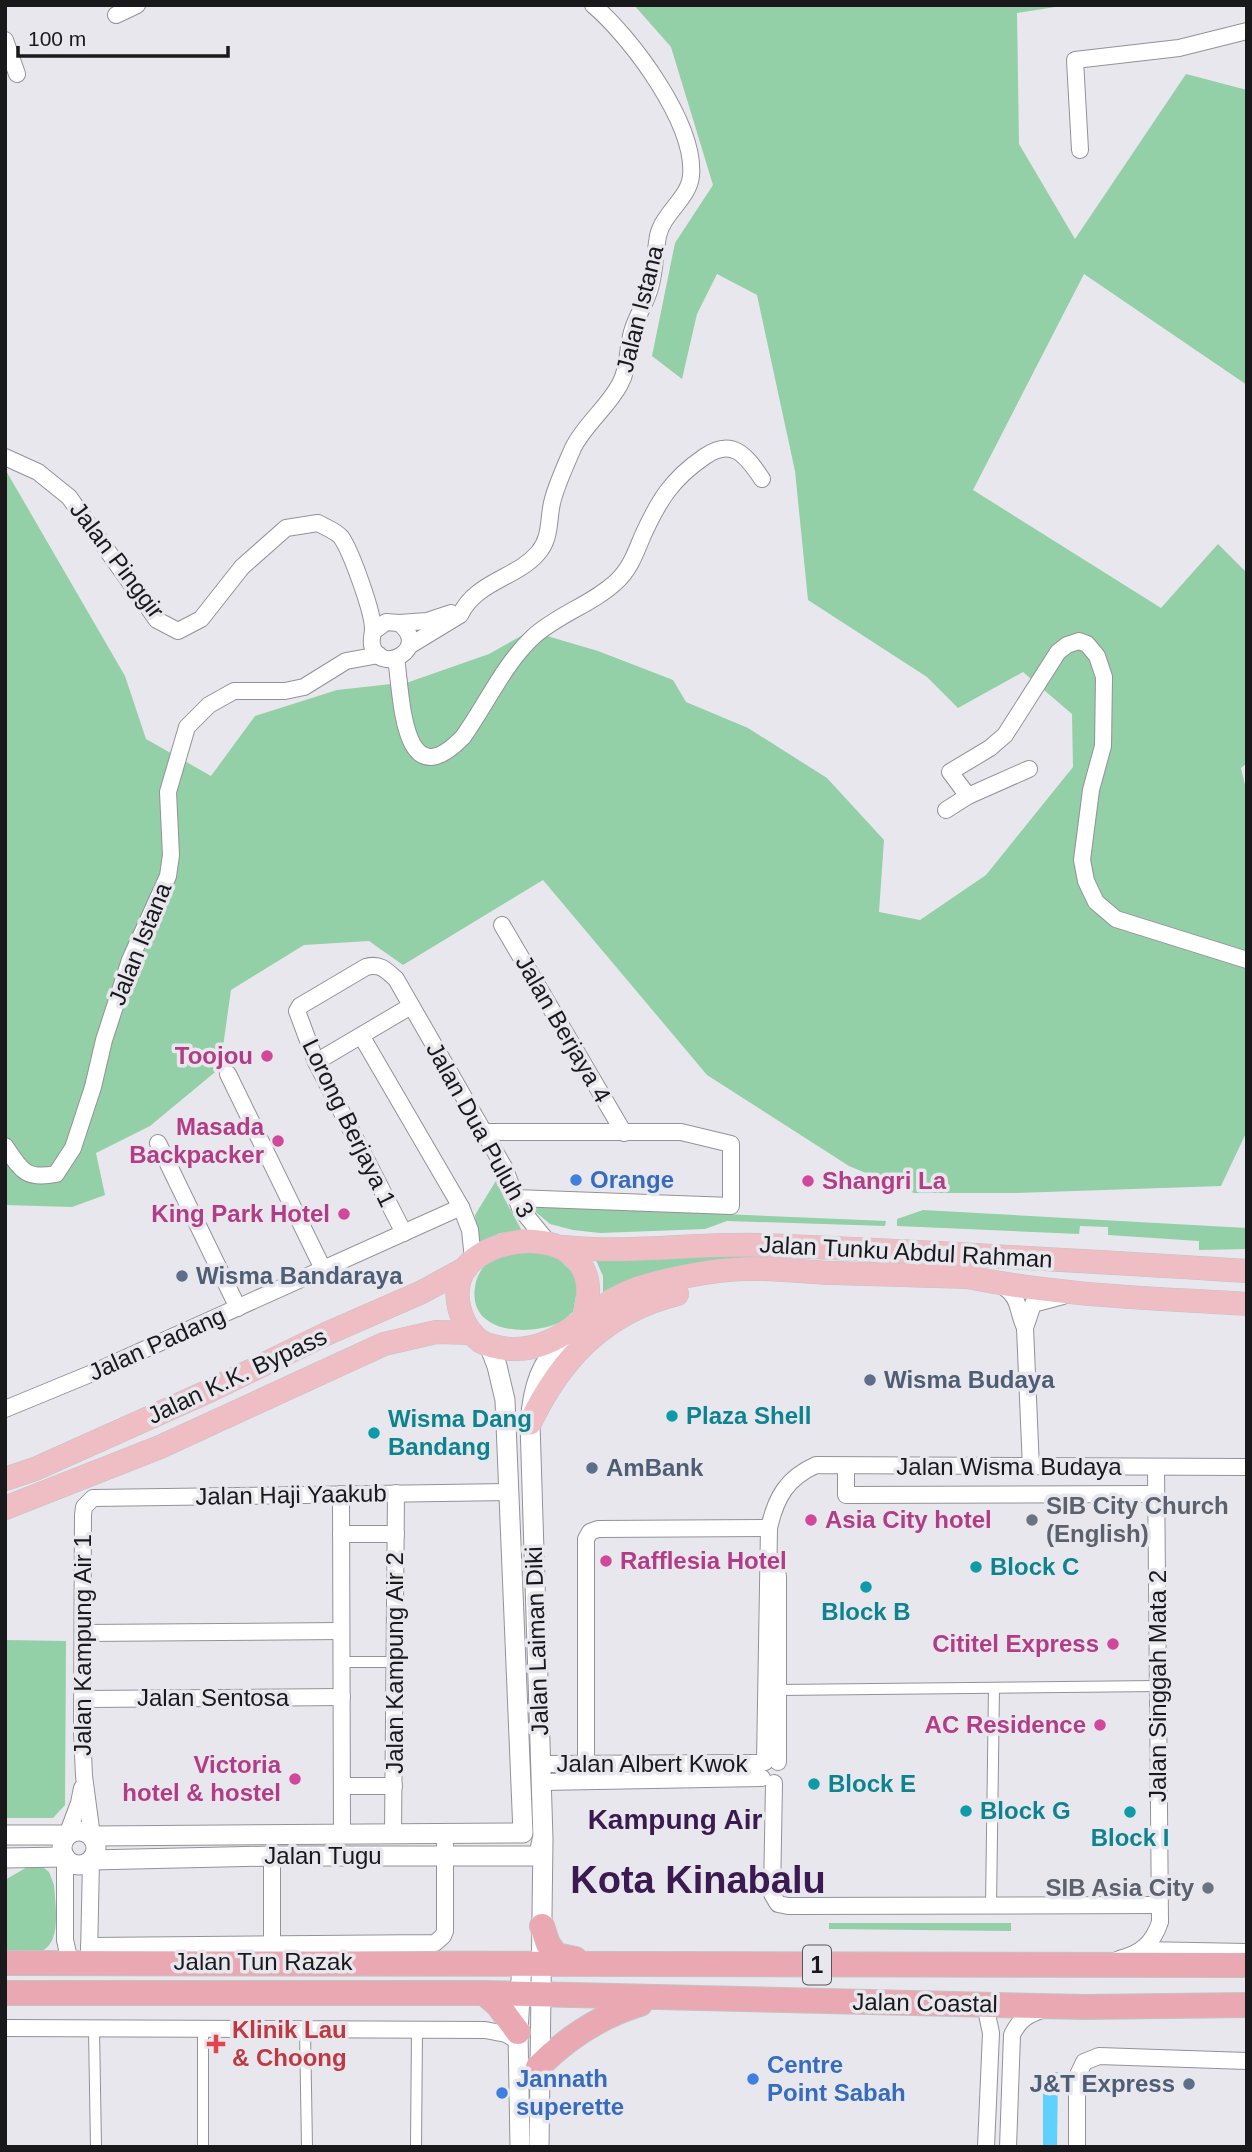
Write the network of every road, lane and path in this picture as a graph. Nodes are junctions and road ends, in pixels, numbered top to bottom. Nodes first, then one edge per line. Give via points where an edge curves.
1 (137, 5) edge
2 (593, 5) edge
3 (116, 15) dead end
4 (1247, 31) edge
5 (5, 40) edge
6 (17, 74) dead end
7 (1080, 150) dead end
8 (5, 457) edge
9 (762, 479) dead end
10 (365, 593) junction
11 (463, 609) junction
12 (395, 622) junction
13 (373, 633) junction
14 (409, 646) junction
15 (379, 655) junction
16 (396, 658) junction
17 (346, 661) junction
18 (1029, 769) dead end
19 (968, 796) junction
20 (946, 810) dead end
21 (502, 925) dead end
22 (1247, 960) edge
23 (396, 979) joint
24 (411, 1006) junction
25 (362, 1037) junction
26 (316, 1062) junction
27 (228, 1074) dead end
28 (485, 1132) junction
29 (624, 1133) junction
30 (158, 1143) dead end
31 (5, 1146) edge
32 (515, 1198) junction
33 (461, 1207) junction
34 (404, 1233) junction
35 (555, 1244) junction
36 (469, 1263) junction
37 (323, 1269) junction
38 (745, 1269) junction
39 (1247, 1271) edge
40 (997, 1283) junction
41 (1083, 1293) junction
42 (1247, 1304) edge
43 (238, 1308) junction
44 (577, 1325) junction
45 (1025, 1328) junction
46 (480, 1339) junction
47 (5, 1409) edge
48 (530, 1423) junction
49 (846, 1466) junction
50 (1156, 1467) junction
51 (1031, 1468) junction
52 (1247, 1468) edge
53 (5, 1479) edge
54 (509, 1492) junction
55 (396, 1493) junction
56 (782, 1493) junction
57 (341, 1494) junction
58 (1156, 1494) junction
59 (5, 1507) edge
60 (83, 1515) joint
61 (769, 1528) junction
62 (341, 1534) junction
63 (396, 1534) junction
64 (341, 1631) junction
65 (83, 1633) junction
66 (342, 1662) junction
67 (394, 1662) junction
68 (1158, 1686) junction
69 (994, 1688) junction
70 (778, 1690) junction
71 (342, 1697) junction
72 (84, 1699) junction
73 (586, 1764) junction
74 (768, 1770) junction
75 (541, 1773) junction
76 (84, 1776) junction
77 (342, 1786) junction
78 (394, 1786) junction
79 (523, 1820) joint
80 (342, 1833) junction
81 (393, 1833) junction
82 (445, 1834) junction
83 (5, 1835) edge
84 (67, 1835) junction
85 (92, 1836) junction
86 (543, 1839) junction
87 (272, 1856) junction
88 (445, 1856) junction
89 (65, 1857) junction
90 (5, 1858) edge
91 (90, 1860) junction
92 (1159, 1905) junction
93 (991, 1906) junction
94 (542, 1926) junction
95 (272, 1944) junction
96 (1142, 1950) junction
97 (1247, 1952) edge
98 (83, 1957) junction
99 (5, 1962) edge
100 (531, 1962) junction
101 (611, 1963) junction
102 (1247, 1965) edge
103 (1093, 1966) junction
104 (178, 1992) junction
105 (484, 1993) junction
106 (10, 1994) edge
107 (529, 1996) junction
108 (690, 2000) junction
109 (985, 2004) junction
110 (1247, 2005) edge
111 (1051, 2006) junction
112 (5, 2028) edge
113 (203, 2028) junction
114 (94, 2029) junction
115 (305, 2029) junction
116 (417, 2030) junction
117 (518, 2037) junction
118 (1247, 2061) edge
119 (538, 2067) junction
120 (1010, 2144) edge
121 (96, 2147) edge
122 (203, 2147) edge
123 (307, 2147) edge
124 (416, 2147) edge
125 (520, 2147) edge
126 (539, 2147) edge
127 (986, 2147) edge
128 (991, 2147) edge
129 (1077, 2147) edge

1 - 3 street
2 - 11 street, Jalan Istana via 622,32 659,83 686,137 692,177 659,233 650,291 631,334 625,373 575,445 552,501 545,542 537,554 491,582
4 - 7 street via 1179,48 1075,60
5 - 6 street
8 - 10 street, Jalan Pinggir via 38,472 69,497 158,620 178,631 201,619 242,567 286,528 318,523 340,536
9 - 16 street via 747,456 716,448 678,476 617,582 536,635 463,737 437,756 425,757 415,751 409,737
10 - 12 street, Jalan Pinggir
10 - 13 street, Jalan Pinggir
11 - 12 street via 427,621
11 - 14 street, Jalan Istana
12 - 13 street via 381,624
12 - 14 street via 408,633
13 - 15 street
13 - 17 street
14 - 16 street
15 - 16 street
15 - 17 street, Jalan Istana
17 - 31 street, Jalan Istana via 304,687 234,691 209,705 187,727 168,792 172,855 168,876 130,960 73,1148 56,1174 41,1177 27,1174
18 - 19 street
19 - 20 street
19 - 22 street via 950,772 1005,735 1058,652 1079,641 1087,645 1097,656 1104,677 1103,746 1091,790 1082,860 1091,891 1116,919
21 - 29 street, Jalan Berjaya 4
23 - 24 street, Jalan Dua Puluh 3
23 - 26 street, Lorong Berjaya 1 via 374,964 300,1006 299,1019
24 - 25 street
24 - 28 street, Jalan Dua Puluh 3
25 - 26 street
25 - 33 street
26 - 34 street, Lorong Berjaya 1
27 - 37 street
28 - 29 street
28 - 32 street, Jalan Dua Puluh 3
29 - 32 street via 681,1132 731,1144 731,1206
30 - 43 street
32 - 35 street, Jalan Dua Puluh 3
33 - 34 street, Jalan Padang
33 - 36 street via 470,1230
34 - 37 street, Jalan Padang
35 - 36 main road via 508,1245
35 - 39 main road, Jalan Tunku Abdul Rahman via 595,1251 756,1245
35 - 44 main road via 578,1261 589,1287 589,1303
36 - 46 main road via 458,1283 458,1300 463,1317
36 - 53 main road, Jalan K.K. Bypass via 422,1292
37 - 43 street, Jalan Padang
38 - 40 main road, Jalan Tunku Abdul Rahman via 968,1277
38 - 44 main road, Jalan Tunku Abdul Rahman via 642,1287 604,1304
38 - 48 main road via 721,1282 636,1306 601,1330 554,1377
40 - 41 main road, Jalan Tunku Abdul Rahman
40 - 45 street via 1015,1296
41 - 42 main road, Jalan Tunku Abdul Rahman
41 - 45 street via 1033,1304
43 - 47 street, Jalan Padang
44 - 46 main road via 526,1348 511,1349
44 - 48 street, Jalan Laiman Diki via 550,1353 540,1372
45 - 51 street
46 - 54 street, Jalan Laiman Diki via 497,1366 505,1400
46 - 59 main road, Jalan K.K. Bypass via 436,1332 384,1344 160,1447
48 - 75 street, Jalan Laiman Diki
49 - 51 street, Jalan Wisma Budaya
49 - 56 street, Jalan Wisma Budaya via 816,1465 792,1479
49 - 58 street via 846,1494
50 - 51 street, Jalan Wisma Budaya
50 - 52 street, Jalan Wisma Budaya
50 - 58 street, Jalan Singgah Mata 2
54 - 55 street, Jalan Haji Yaakub
54 - 79 street, Jalan Laiman Diki
55 - 57 street, Jalan Haji Yaakub
55 - 63 street, Jalan Kampung Air 2
56 - 61 street
56 - 70 street
57 - 60 street, Jalan Haji Yaakub via 93,1498
57 - 62 street
58 - 68 street, Jalan Singgah Mata 2
60 - 65 street, Jalan Kampung Air 1
61 - 73 street via 590,1532 586,1539
61 - 74 street
62 - 63 street
62 - 64 street
63 - 67 street, Jalan Kampung Air 2
64 - 65 street
64 - 66 street
65 - 72 street, Jalan Kampung Air 1
66 - 67 street
66 - 71 street
67 - 78 street, Jalan Kampung Air 2
68 - 69 street
68 - 92 street, Jalan Singgah Mata 2
69 - 70 street
69 - 93 street
70 - 74 street
71 - 72 street, Jalan Sentosa
71 - 77 street
72 - 76 street, Jalan Kampung Air 1
73 - 74 street, Jalan Albert Kwok
73 - 75 street, Jalan Albert Kwok
74 - 75 street, Jalan Albert Kwok
74 - 93 street via 772,1894 778,1904
75 - 86 street, Jalan Laiman Diki
76 - 84 street, Jalan Kampung Air 1
76 - 85 street, Jalan Kampung Air 1
77 - 78 street
77 - 80 street
78 - 81 street, Jalan Kampung Air 2
79 - 82 street, Jalan Tugu via 523,1833
80 - 81 street, Jalan Tugu
80 - 85 street, Jalan Tugu
81 - 82 street, Jalan Tugu
82 - 88 street
83 - 84 street
84 - 85 street via 82,1831
84 - 89 street via 62,1848
85 - 91 street via 96,1846
86 - 88 street, Jalan Tugu via 539,1854 533,1856
86 - 94 street, Jalan Laiman Diki
87 - 88 street, Jalan Tugu
87 - 91 street, Jalan Tugu
87 - 95 street
88 - 95 street via 445,1931 438,1942
89 - 90 street
89 - 91 street via 77,1865
89 - 98 street via 65,1940
91 - 98 street
92 - 93 street
92 - 96 street, Jalan Singgah Mata 2 via 1155,1937
94 - 100 street, Jalan Laiman Diki
94 - 101 highway via 556,1955
95 - 98 street
96 - 97 street
96 - 103 street
98 - 99 highway, Jalan Tun Razak
98 - 100 highway, Jalan Tun Razak
98 - 104 highway via 77,1974 89,1982
100 - 101 highway, Jalan Coastal / 1
100 - 107 street, Jalan Laiman Diki
101 - 103 highway, Jalan Coastal / 1
102 - 103 highway, Jalan Coastal / 1
104 - 105 highway, Jalan Tun Razak
104 - 106 highway, Jalan Tun Razak
105 - 107 highway, Jalan Tun Razak
105 - 117 highway via 498,2005
107 - 108 highway, Jalan Coastal / 1
107 - 117 street
107 - 119 street
108 - 109 highway, Jalan Coastal / 1
108 - 119 highway via 640,2004 614,2012 574,2035
109 - 111 highway, Jalan Coastal / 1
109 - 127 street via 991,2033
110 - 111 highway, Jalan Coastal / 1
111 - 120 street via 1025,2016 1012,2035
112 - 114 street
113 - 114 street
113 - 115 street
113 - 122 street
114 - 121 street
115 - 116 street
115 - 123 street
116 - 117 street via 499,2031
116 - 124 street
117 - 125 street
118 - 129 street via 1099,2056 1084,2062 1077,2077
119 - 126 street
120 - 128 street via 1003,2131 996,2132

